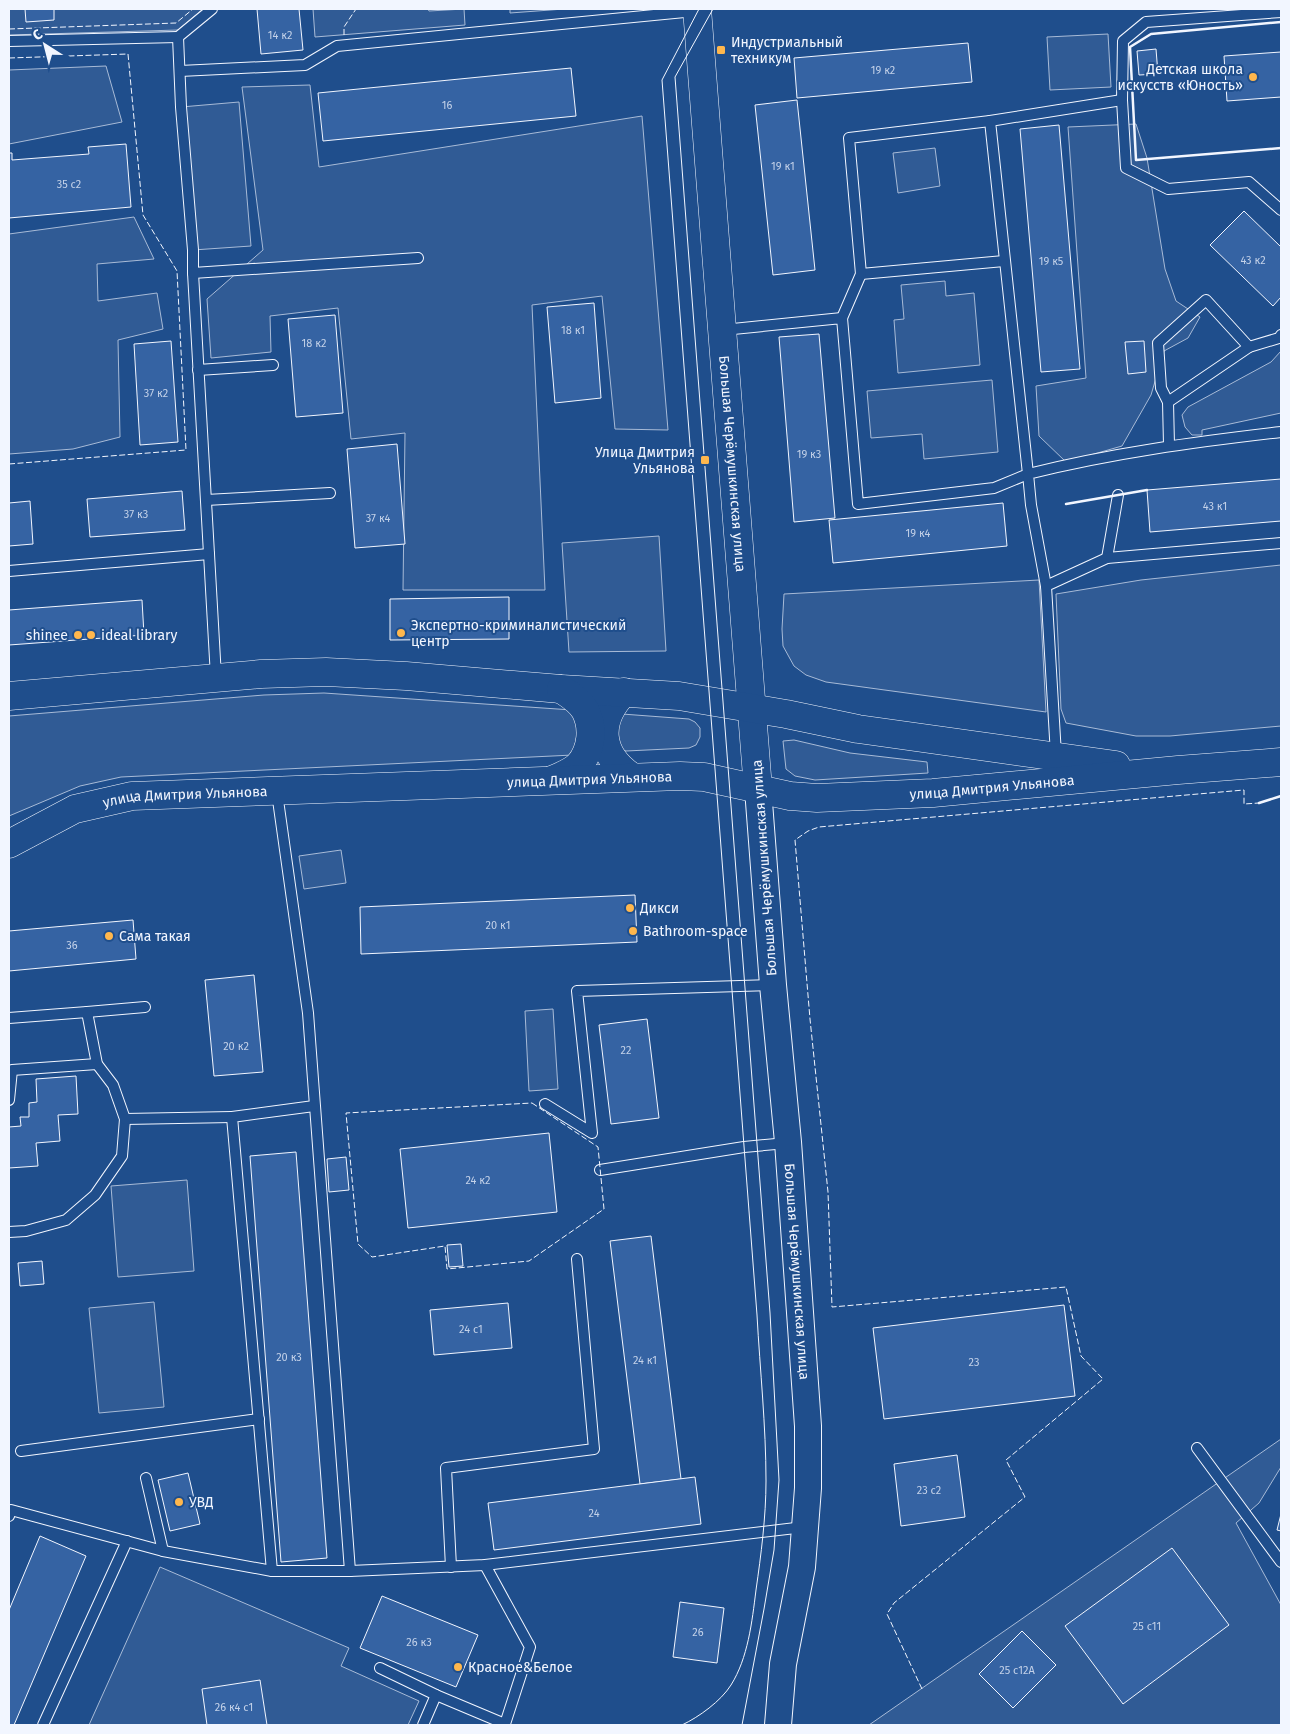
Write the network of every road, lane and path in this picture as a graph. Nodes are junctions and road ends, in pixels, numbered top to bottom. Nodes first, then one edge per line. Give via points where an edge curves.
1 (212, 9) edge
2 (697, 10) edge
3 (1281, 12) edge
4 (178, 37) junction
5 (9, 41) edge
6 (180, 71) junction
7 (1122, 100) junction
8 (990, 121) junction
9 (1281, 210) edge
10 (418, 258) dead end
11 (1004, 261) junction
12 (193, 273) junction
13 (861, 274) junction
14 (842, 318) junction
15 (722, 330) junction
16 (1281, 335) edge
17 (1249, 347) junction
18 (274, 365) dead end
19 (198, 370) junction
20 (1168, 402) junction
21 (1281, 432) edge
22 (1170, 445) junction
23 (1028, 474) junction
24 (330, 493) dead end
25 (1118, 496) dead end
26 (206, 500) junction
27 (1281, 543) edge
28 (209, 554) junction
29 (1107, 558) junction
30 (9, 571) edge
31 (1046, 586) junction
32 (216, 678) junction
33 (561, 689) junction
34 (624, 692) junction
35 (9, 696) edge
36 (751, 708) junction
37 (1056, 756) junction
38 (1281, 762) edge
39 (1178, 770) junction
40 (632, 777) junction
41 (552, 780) junction
42 (758, 789) junction
43 (276, 790) junction
44 (9, 844) edge
45 (772, 985) junction
46 (145, 1007) dead end
47 (88, 1012) junction
48 (9, 1018) edge
49 (97, 1064) junction
50 (9, 1100) edge
51 (545, 1104) dead end
52 (314, 1106) junction
53 (232, 1117) junction
54 (125, 1119) junction
55 (788, 1142) junction
56 (600, 1170) dead end
57 (9, 1232) edge
58 (577, 1259) dead end
59 (259, 1419) junction
60 (1197, 1448) dead end
61 (21, 1451) dead end
62 (146, 1478) dead end
63 (9, 1516) edge
64 (806, 1526) junction
65 (127, 1541) junction
66 (163, 1551) junction
67 (1281, 1562) edge
68 (485, 1564) junction
69 (451, 1566) junction
70 (272, 1571) junction
71 (350, 1571) junction
72 (380, 1668) dead end
73 (436, 1695) junction
74 (44, 1725) edge
75 (423, 1725) edge
76 (778, 1725) edge

1 - 4 lane
2 - 6 lane via 337,46 305,65
2 - 15 main road, Большая Черёмушкинская улица
3 - 7 lane via 1146,22 1123,41
4 - 5 lane
4 - 6 lane
6 - 12 lane
7 - 8 lane
7 - 9 lane via 1126,168 1168,189 1248,182
8 - 11 lane
8 - 13 lane via 849,138
10 - 12 lane
11 - 13 lane
11 - 23 lane
12 - 19 lane
13 - 14 lane
14 - 15 lane
14 - 23 lane via 858,504 994,488
15 - 36 main road, Большая Черёмушкинская улица
16 - 17 lane
17 - 20 lane
17 - 20 lane via 1206,300 1158,343 1161,388
18 - 19 lane
19 - 26 lane
20 - 22 lane
21 - 22 lane
22 - 23 lane
23 - 31 lane
24 - 26 lane
25 - 29 lane
26 - 28 lane
27 - 29 lane
28 - 30 lane
28 - 32 lane
29 - 31 lane
31 - 37 lane
32 - 33 main road, улица Дмитрия Ульянова via 326,672
32 - 35 main road, улица Дмитрия Ульянова
33 - 34 main road, улица Дмитрия Ульянова
33 - 41 main road via 584,708 591,738 579,765
34 - 36 main road, улица Дмитрия Ульянова via 679,696
34 - 40 main road via 609,712 604,737 613,760
36 - 37 main road, улица Дмитрия Ульянова via 858,729
36 - 42 main road, Большая Черёмушкинская улица
37 - 39 main road, улица Дмитрия Ульянова
38 - 39 main road, улица Дмитрия Ульянова
39 - 42 main road, улица Дмитрия Ульянова via 933,793 827,798 790,796
40 - 41 main road, улица Дмитрия Ульянова
40 - 42 main road, улица Дмитрия Ульянова via 704,777
41 - 43 main road, улица Дмитрия Ульянова
42 - 45 street, Большая Черёмушкинская улица
43 - 44 main road, улица Дмитрия Ульянова via 132,796 75,809
43 - 52 lane via 308,1013
45 - 51 lane via 577,991 592,1133
45 - 55 street, Большая Черёмушкинская улица
46 - 47 lane
47 - 48 lane
47 - 49 lane
49 - 50 lane via 12,1070
49 - 54 lane via 113,1085
52 - 53 lane
52 - 71 lane
53 - 54 lane
53 - 59 lane
54 - 57 lane via 122,1156 95,1195 66,1220 26,1231
55 - 56 lane
55 - 64 street, Большая Черёмушкинская улица via 808,1426
58 - 69 lane via 594,1449 446,1468
59 - 61 lane
59 - 70 lane
60 - 67 lane
62 - 66 lane
63 - 65 lane via 11,1510
64 - 68 lane
64 - 76 street, Большая Черёмушкинская улица via 802,1567 783,1664
65 - 66 lane
65 - 74 lane
66 - 70 lane
68 - 69 lane
68 - 73 lane via 530,1647 505,1724
69 - 71 lane
70 - 71 lane
72 - 73 lane
73 - 75 lane

